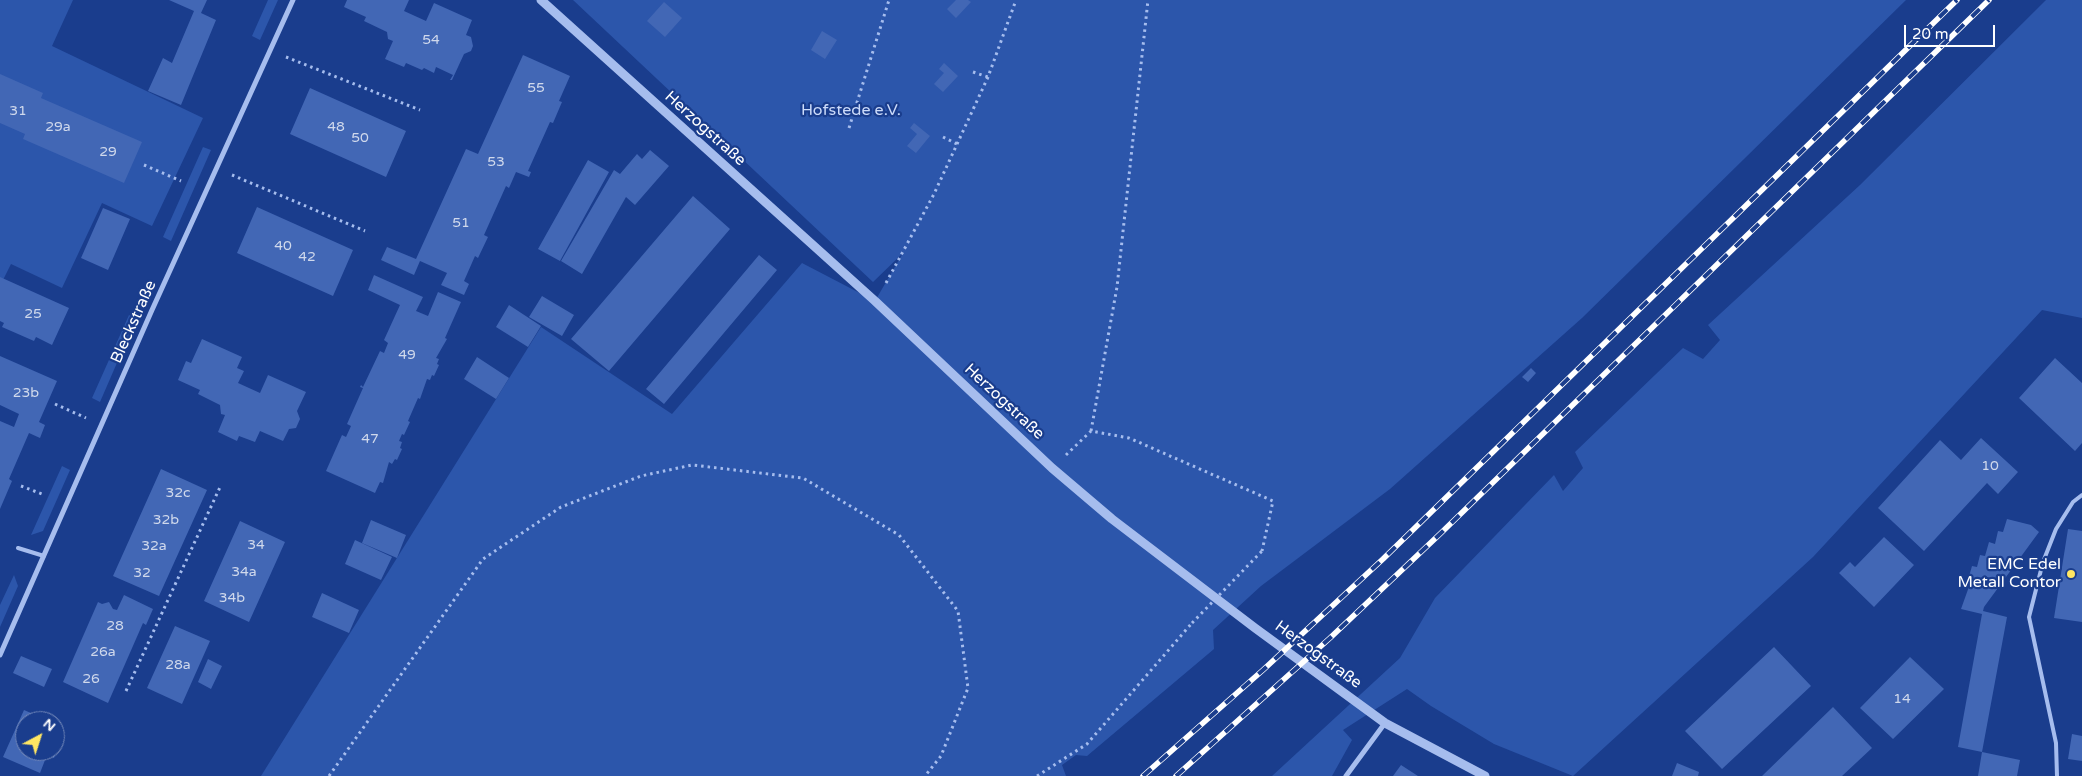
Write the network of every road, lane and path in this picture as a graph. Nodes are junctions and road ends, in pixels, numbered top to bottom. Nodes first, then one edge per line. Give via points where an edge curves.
1 (293, 0) edge
2 (541, 0) edge
3 (889, 0) edge
4 (1011, 0) edge
5 (1148, 0) edge
6 (1015, 2) edge
7 (271, 51) junction
8 (974, 72) dead end
9 (988, 78) junction
10 (420, 110) dead end
11 (849, 128) dead end
12 (943, 137) dead end
13 (957, 144) junction
14 (144, 165) dead end
15 (217, 169) junction
16 (181, 181) dead end
17 (365, 231) dead end
18 (875, 301) junction
19 (55, 404) dead end
20 (101, 424) junction
21 (1091, 431) junction
22 (1052, 468) junction
23 (221, 485) dead end
24 (21, 486) dead end
25 (42, 494) dead end
26 (2082, 495) edge
27 (18, 548) dead end
28 (44, 556) junction
29 (0, 655) edge
30 (126, 691) dead end
31 (1385, 723) junction
32 (329, 776) edge
33 (925, 776) edge
34 (1037, 776) edge
35 (1346, 776) edge
36 (1485, 776) edge
37 (2057, 776) edge

1 - 7 street, Bleckstraße
2 - 18 street, Herzogstraße
3 - 11 path
4 - 6 path
5 - 21 path via 1117,287
6 - 9 path
7 - 10 path
7 - 15 street, Bleckstraße
8 - 9 path
9 - 13 path
12 - 13 path
13 - 18 path via 917,226
14 - 16 path
15 - 17 path
15 - 20 street, Bleckstraße
18 - 22 street, Herzogstraße
19 - 20 path
20 - 28 street, Bleckstraße
21 - 22 path
21 - 34 path, bridge via 1129,438 1273,501 1262,551 1192,623 1087,744
22 - 31 street, Herzogstraße via 1112,519
23 - 30 path
24 - 25 path
26 - 37 lane via 2073,502 2056,529 2043,562 2029,617 2056,742
27 - 28 lane
28 - 29 street, Bleckstraße
31 - 35 street
31 - 36 street, Herzogstraße
32 - 33 path via 483,558 561,507 641,476 692,465 803,478 899,535 958,611 968,688 941,756

